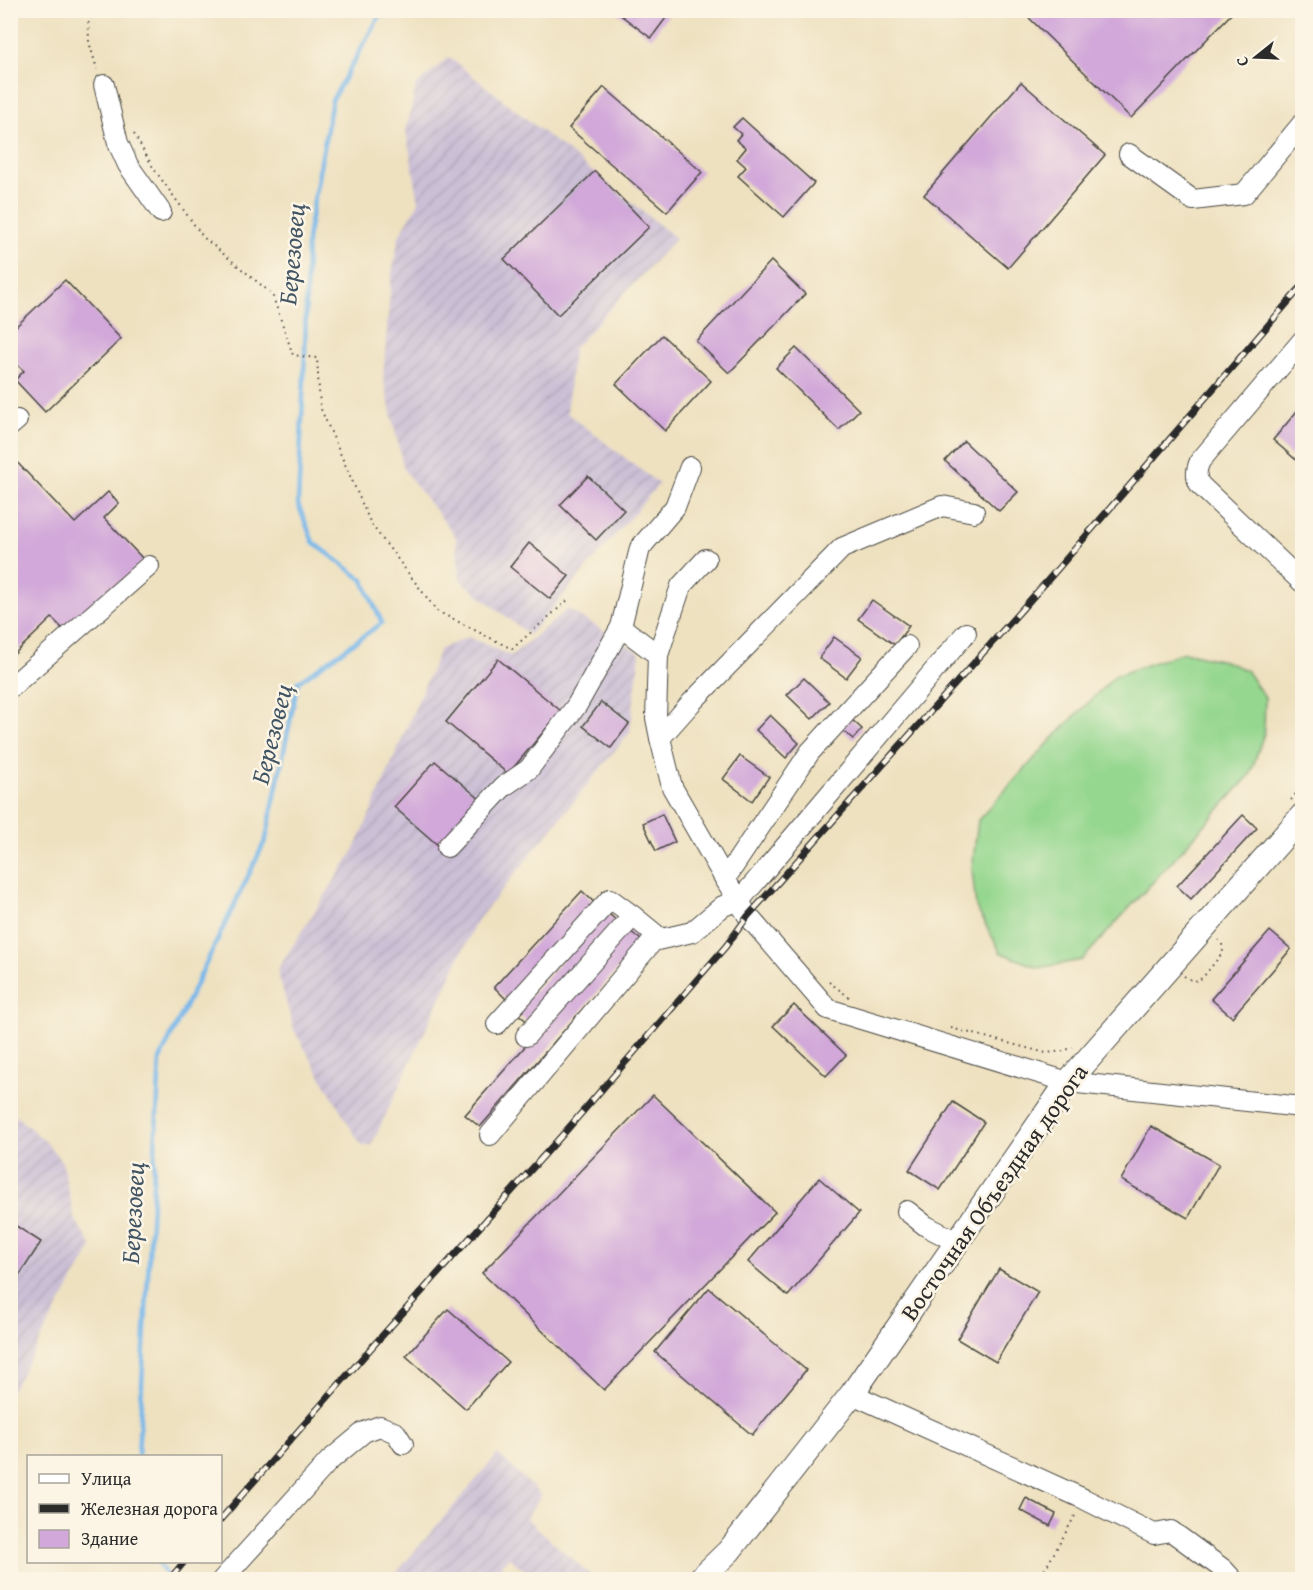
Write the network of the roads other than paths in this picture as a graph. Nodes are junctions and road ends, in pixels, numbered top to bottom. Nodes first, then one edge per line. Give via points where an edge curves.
1 (104, 85) road end
2 (1302, 124) edge
3 (1129, 154) dead end
4 (161, 212) dead end
5 (1302, 341) edge
6 (690, 467) dead end
7 (974, 512) dead end
8 (706, 559) dead end
9 (149, 566) dead end
10 (1302, 582) edge
11 (621, 627) junction
12 (966, 633) dead end
13 (907, 646) dead end
14 (658, 655) junction
15 (10, 688) edge
16 (660, 738) junction
17 (1295, 809) edge
18 (447, 848) dead end
19 (725, 879) junction
20 (739, 901) junction
21 (633, 916) junction
22 (660, 938) junction
23 (497, 1024) dead end
24 (526, 1036) dead end
25 (1068, 1082) junction
26 (1302, 1107) edge
27 (490, 1135) dead end
28 (907, 1211) dead end
29 (957, 1242) junction
30 (852, 1394) junction
31 (403, 1444) dead end
32 (222, 1580) edge
33 (699, 1580) edge
34 (1233, 1580) edge

1 - 4 street via 128,165
2 - 3 street via 1244,194 1193,200
5 - 10 street via 1200,461 1196,471 1200,485
6 - 11 street via 675,507 640,548
7 - 16 street via 942,506 842,548
8 - 14 street via 681,586
9 - 15 street
11 - 14 street
11 - 18 street via 577,705 529,769 503,787
12 - 20 street
13 - 19 street via 810,752
14 - 16 street via 656,718
16 - 19 street via 672,787
17 - 25 main road, Восточная Объездная дорога via 1204,927
19 - 20 street
20 - 22 street via 723,906 692,932
20 - 25 street via 828,1009
21 - 22 street
21 - 23 street via 610,899
21 - 24 street
22 - 27 street via 653,941
25 - 26 street
25 - 29 main road, Восточная Объездная дорога
28 - 29 street
29 - 30 main road, Восточная Объездная дорога
30 - 33 main road, Восточная Объездная дорога via 729,1551
30 - 34 street via 1154,1534 1171,1531
31 - 32 street via 396,1433 380,1426 364,1432 329,1461

